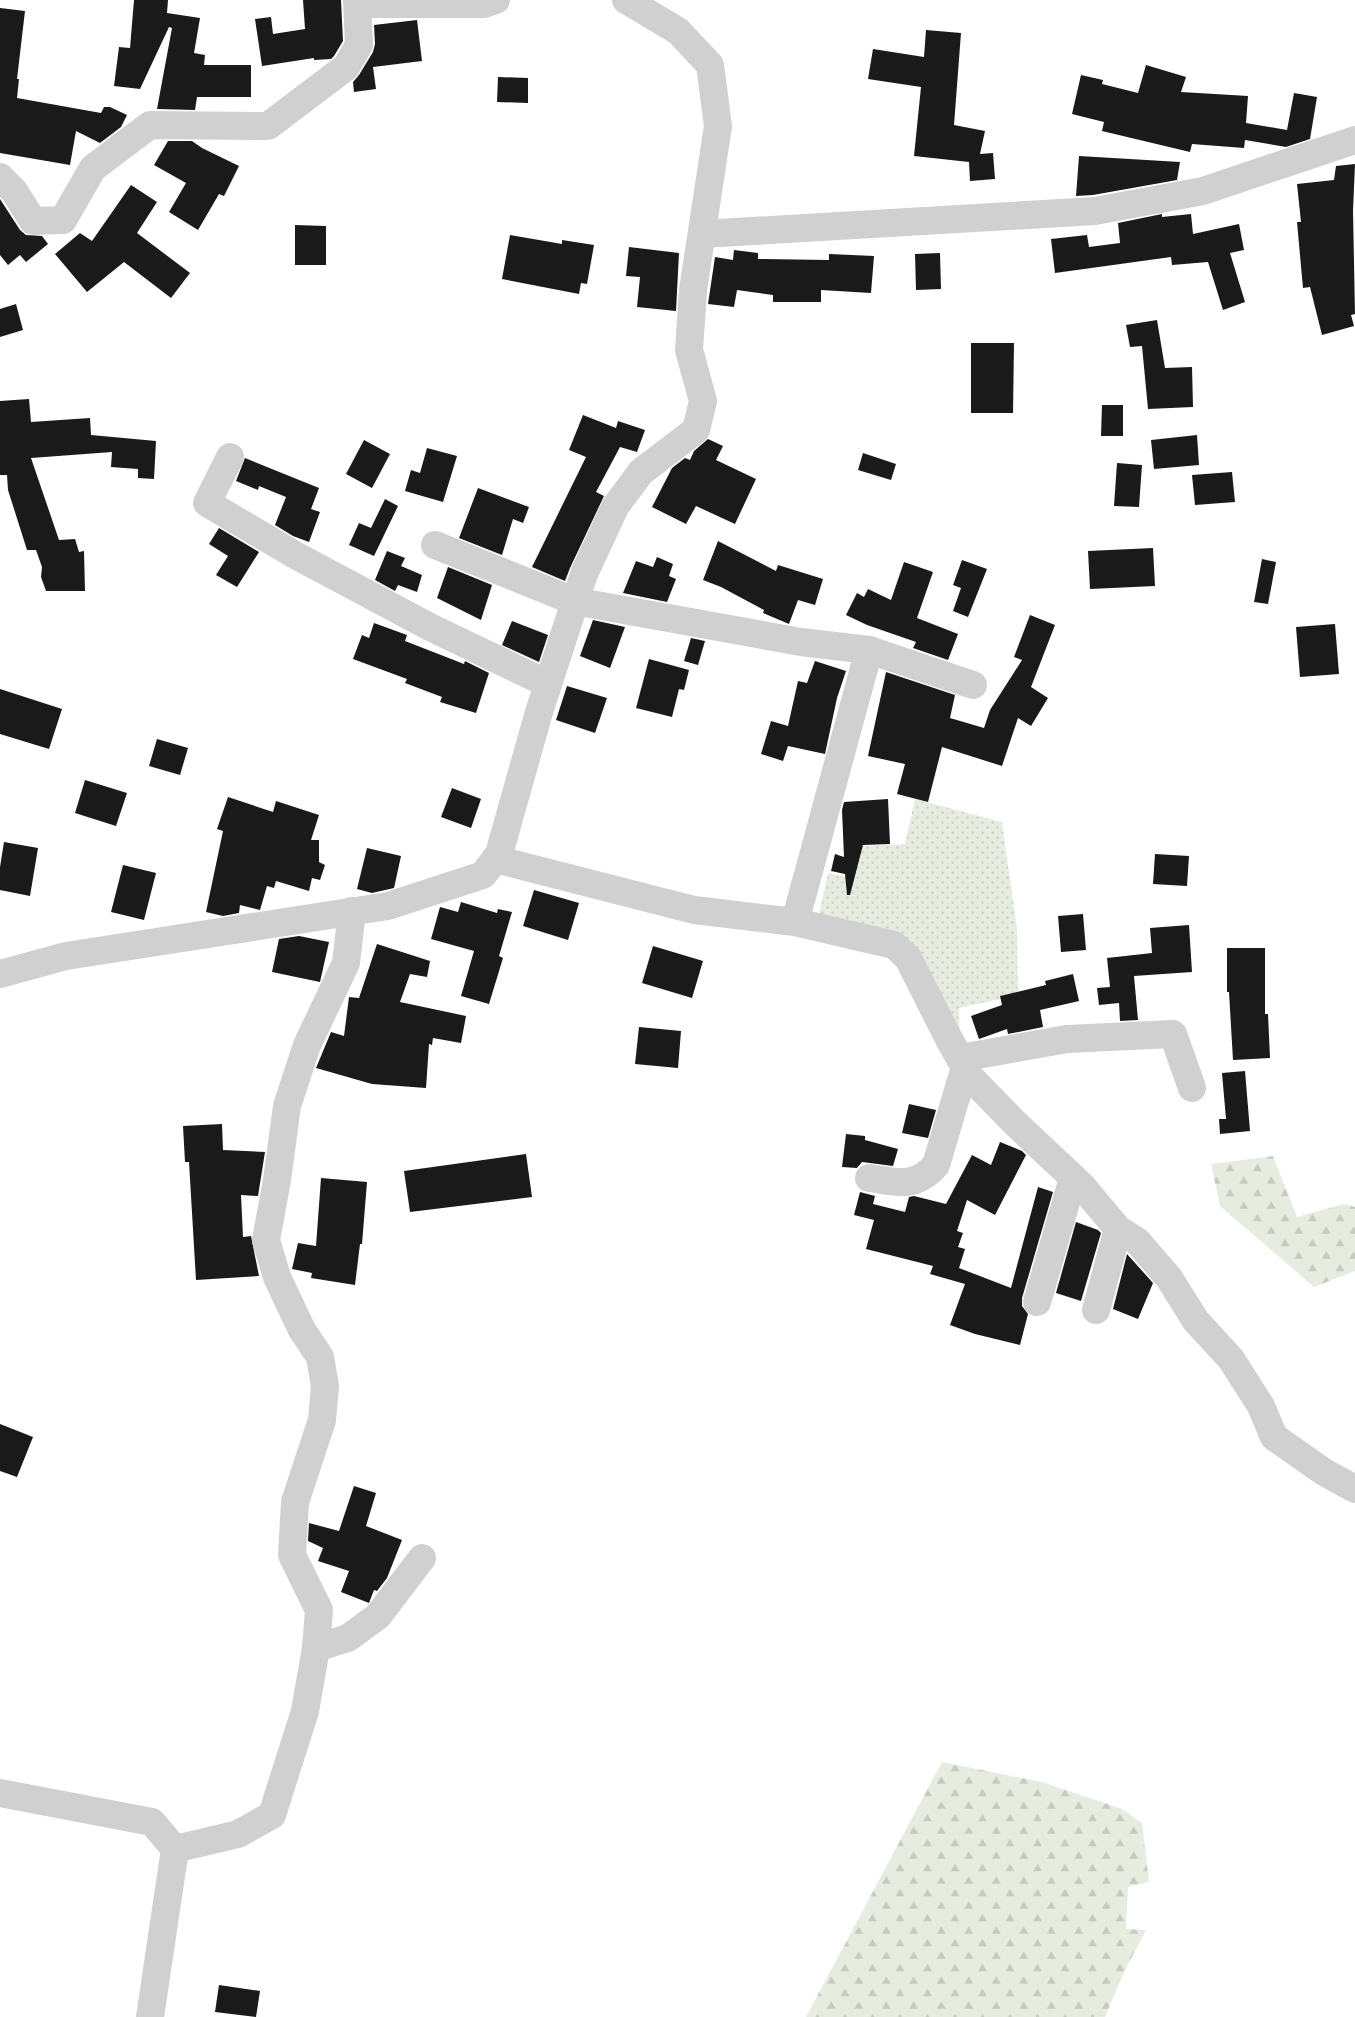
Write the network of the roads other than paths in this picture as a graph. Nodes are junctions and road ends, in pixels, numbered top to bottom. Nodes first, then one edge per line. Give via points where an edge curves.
1 (357, 0) edge
2 (368, 0) edge
3 (496, 0) edge
4 (626, 0) edge
5 (1355, 140) edge
6 (0, 177) edge
7 (702, 234) junction
8 (230, 457) dead end
9 (435, 544) dead end
10 (574, 601) junction
11 (869, 650) junction
12 (548, 684) junction
13 (973, 685) dead end
14 (495, 859) junction
15 (352, 911) junction
16 (795, 922) junction
17 (0, 974) edge
18 (962, 1062) junction
19 (1192, 1088) dead end
20 (869, 1178) dead end
21 (1073, 1178) junction
22 (1118, 1230) junction
23 (1037, 1302) dead end
24 (1096, 1310) dead end
25 (1355, 1489) edge
26 (422, 1558) dead end
27 (316, 1648) junction
28 (0, 1793) edge
29 (175, 1849) junction
30 (150, 2017) edge

1 - 6 street via 360,45 346,67 268,126 150,125 93,168 63,220 33,221 14,191
2 - 3 street via 371,4 483,4
4 - 7 street via 678,31 710,65 718,126
5 - 7 street via 1203,191 1095,211
7 - 10 street via 692,290 689,350 703,401 696,430 641,472 615,506
8 - 12 street via 207,503 430,628
9 - 10 street
10 - 11 street via 801,642
10 - 12 street
11 - 13 street
11 - 16 street
12 - 14 street
14 - 15 street via 483,874 388,906
14 - 16 street via 694,910
15 - 17 street via 66,956
15 - 27 street via 346,963 307,1045 286,1106 266,1240 277,1277 302,1330 320,1357 325,1386 322,1420 295,1502 292,1555 319,1610
16 - 18 street via 894,945 908,958
18 - 19 street via 1067,1039 1172,1034
18 - 20 street via 936,1165 929,1173 907,1183
18 - 21 street via 978,1085
21 - 22 street
21 - 23 street
22 - 24 street
22 - 25 street via 1137,1241 1169,1278 1196,1321 1230,1359 1261,1406 1274,1438
26 - 27 street via 378,1616 348,1638
27 - 29 street via 305,1711 272,1815 238,1834
28 - 29 street via 152,1822
29 - 30 street

